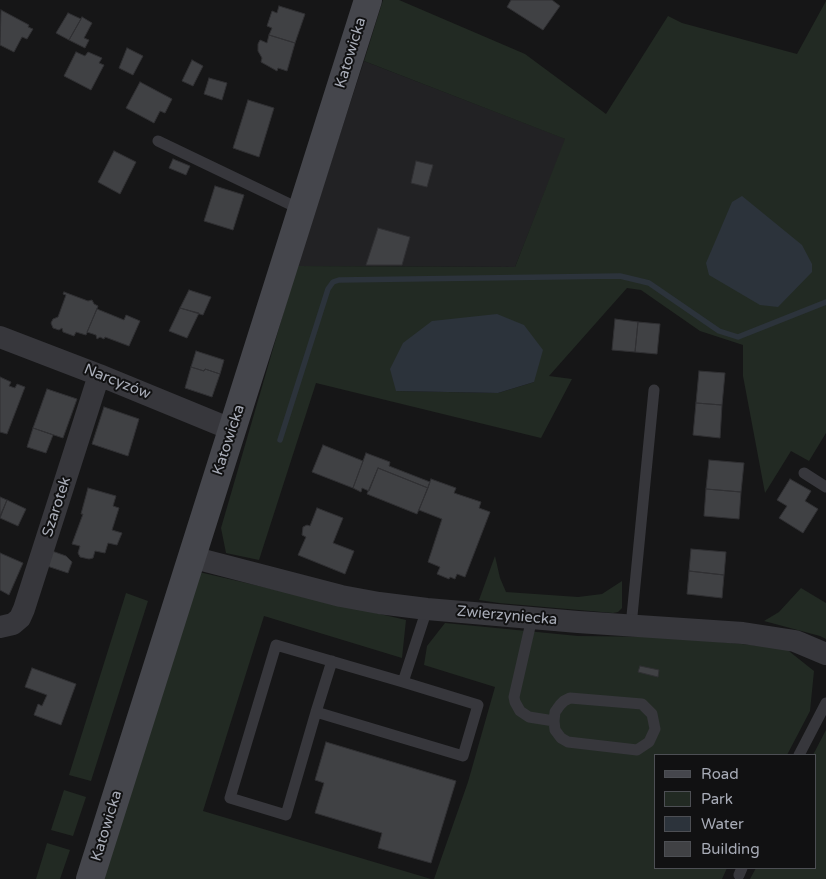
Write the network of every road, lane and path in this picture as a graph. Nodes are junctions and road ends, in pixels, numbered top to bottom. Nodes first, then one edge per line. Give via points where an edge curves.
1 (368, 0) edge
2 (158, 141) dead end
3 (302, 210) junction
4 (0, 337) edge
5 (99, 375) junction
6 (654, 390) dead end
7 (233, 430) junction
8 (804, 473) dead end
9 (826, 486) edge
10 (191, 557) junction
11 (427, 609) junction
12 (532, 618) junction
13 (631, 626) junction
14 (0, 627) edge
15 (826, 654) edge
16 (332, 661) junction
17 (403, 682) junction
18 (826, 703) edge
19 (316, 712) junction
20 (554, 721) junction
21 (800, 754) edge
22 (90, 879) edge

1 - 3 main road, Katowicka
2 - 3 lane
3 - 7 main road, Katowicka
4 - 5 street, Narcyzów
5 - 7 street, Narcyzów
5 - 14 street, Szarotek via 24,609 13,624
6 - 13 lane
7 - 10 main road, Katowicka
8 - 9 lane
10 - 11 street, Zwierzyniecka via 341,596
10 - 22 main road, Katowicka
11 - 12 street, Zwierzyniecka
11 - 17 lane
12 - 13 street, Zwierzyniecka
12 - 20 lane via 515,702 529,718
13 - 15 street, Zwierzyniecka via 744,633 795,641
16 - 17 lane
16 - 19 lane
16 - 19 lane via 276,645 230,798 286,815
17 - 19 lane via 478,705 462,756
18 - 21 lane
20 - 20 lane via 555,730 568,742 637,750 649,742 655,728 652,714 642,704 570,698 555,712

